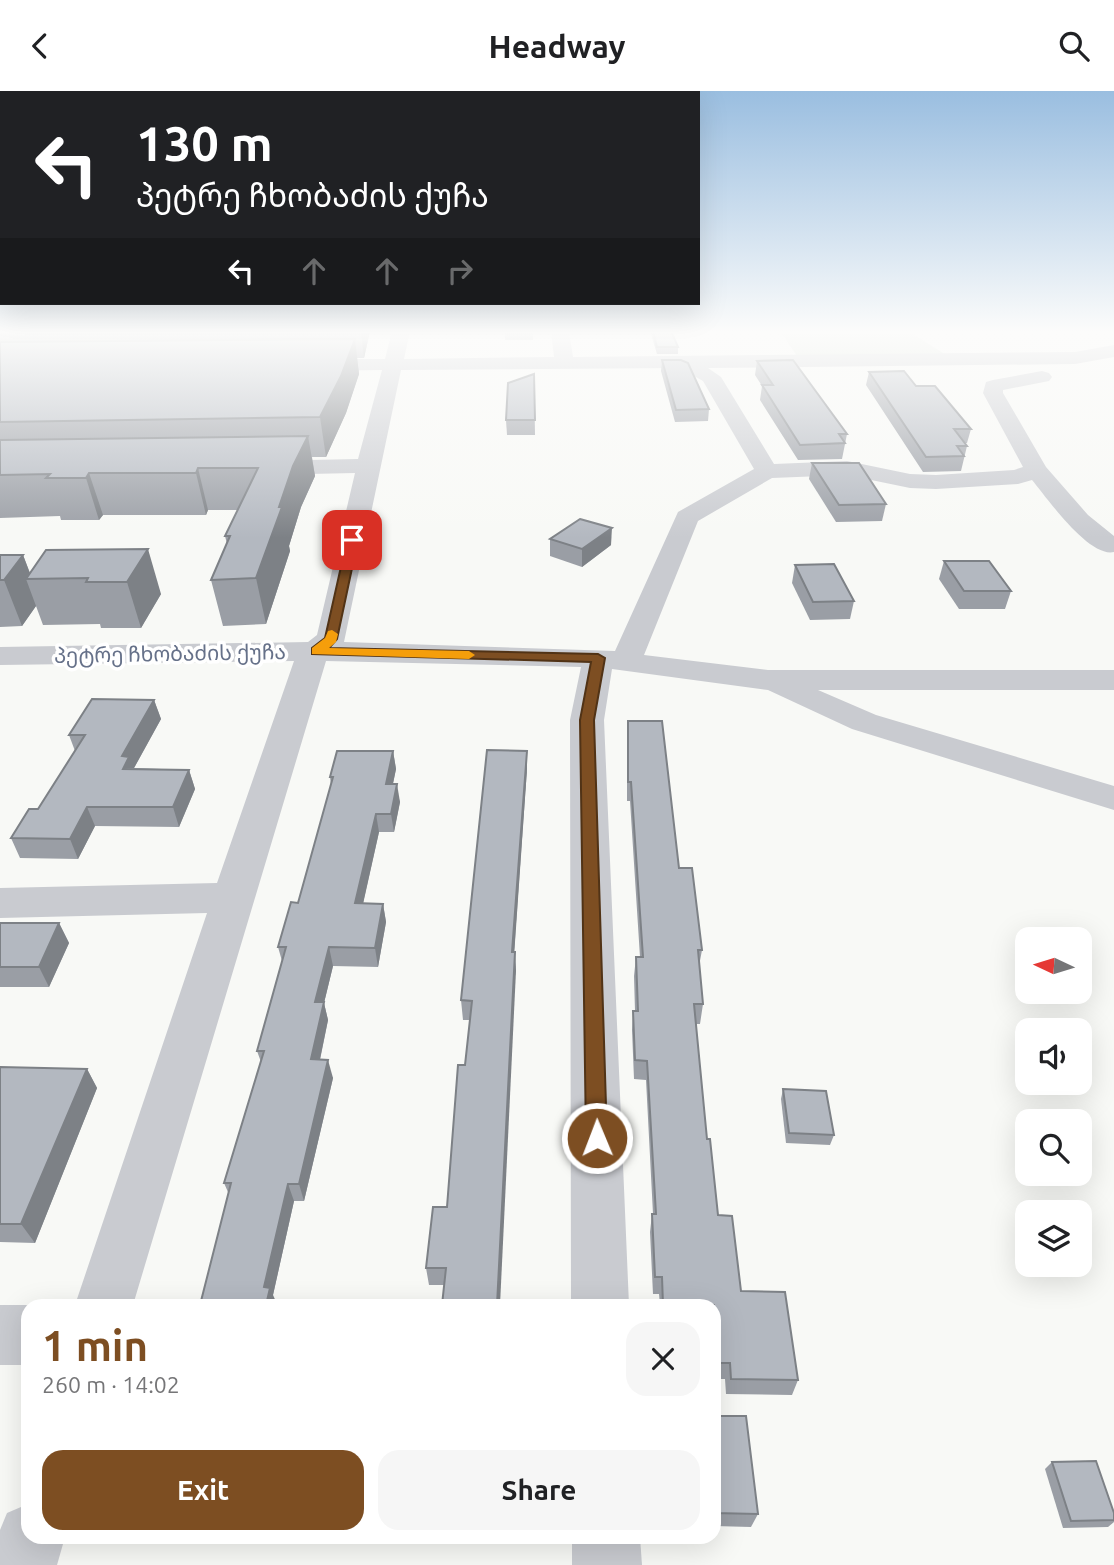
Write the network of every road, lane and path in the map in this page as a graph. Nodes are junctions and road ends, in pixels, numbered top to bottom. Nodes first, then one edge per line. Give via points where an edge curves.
1 (385, 400) edge
2 (725, 400) edge
3 (997, 400) edge
4 (368, 466) junction
5 (232, 468) edge
6 (1036, 470) junction
7 (767, 471) junction
8 (1108, 545) dead end
9 (316, 651) junction
10 (0, 656) edge
11 (612, 660) junction
12 (768, 680) junction
13 (1114, 680) edge
14 (1114, 798) edge
15 (233, 898) junction
16 (0, 903) edge
17 (106, 1299) edge
18 (600, 1299) edge
19 (0, 1335) edge
20 (21, 1335) edge
21 (29, 1544) edge
22 (606, 1544) edge
23 (22, 1565) edge
24 (607, 1565) edge

1 - 4 street
2 - 7 street
3 - 6 street
4 - 5 street
4 - 9 street via 331,639
6 - 7 street via 1018,477 936,482 847,468
6 - 8 street via 1079,520
7 - 11 street via 687,517
9 - 10 street, პეტრე ჩხობაძის ქუჩა
9 - 11 street, პეტრე ჩხობაძის ქუჩა
9 - 15 street via 306,667
11 - 12 street, პეტრე ჩხობაძის ქუჩა
11 - 18 street via 587,720
12 - 13 street
12 - 14 street via 864,722
15 - 16 street
15 - 17 street
19 - 20 street
21 - 23 street
22 - 24 street

